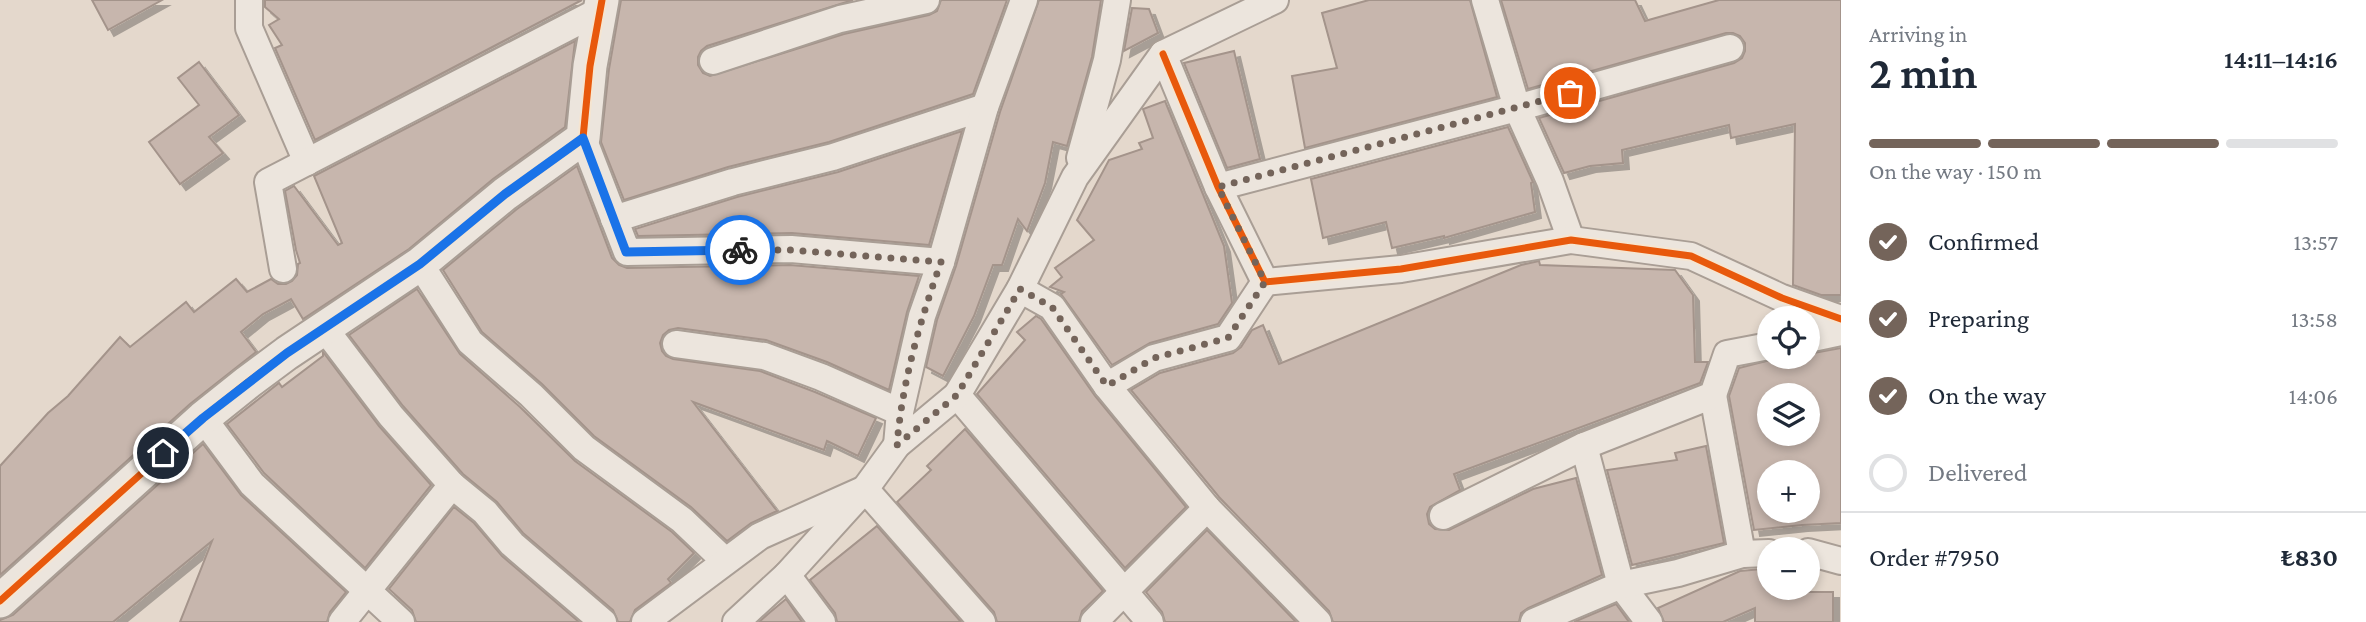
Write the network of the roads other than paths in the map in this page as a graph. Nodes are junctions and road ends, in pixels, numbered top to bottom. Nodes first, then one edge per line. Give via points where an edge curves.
1 (249, 0) edge
2 (926, 0) edge
3 (1024, 0) edge
4 (1117, 0) edge
5 (1275, 0) edge
6 (1485, 0) edge
7 (601, 6) edge
8 (1730, 48) dead end
9 (1163, 54) junction
10 (713, 61) dead end
11 (985, 107) junction
12 (1517, 108) junction
13 (583, 138) junction
14 (307, 162) junction
15 (1075, 177) junction
16 (1218, 187) junction
17 (614, 219) junction
18 (1571, 240) junction
19 (941, 262) junction
20 (420, 264) junction
21 (283, 269) dead end
22 (1265, 282) junction
23 (1020, 289) junction
24 (1841, 319) edge
25 (325, 329) junction
26 (1841, 332) edge
27 (1820, 336) edge
28 (676, 344) dead end
29 (1757, 348) edge
30 (1107, 386) junction
31 (957, 395) junction
32 (1713, 395) junction
33 (900, 412) junction
34 (203, 418) junction
35 (897, 445) junction
36 (1584, 446) junction
37 (452, 485) junction
38 (865, 489) junction
39 (1207, 508) junction
40 (1443, 516) dead end
41 (1757, 553) edge
42 (1742, 554) junction
43 (1820, 555) edge
44 (725, 561) junction
45 (1841, 561) edge
46 (787, 575) junction
47 (1622, 585) junction
48 (366, 591) junction
49 (1126, 592) junction
50 (0, 601) edge
51 (342, 622) edge
52 (401, 622) edge
53 (603, 622) edge
54 (645, 622) edge
55 (736, 622) edge
56 (822, 622) edge
57 (982, 622) edge
58 (1094, 622) edge
59 (1150, 622) edge
60 (1318, 622) edge
61 (1534, 622) edge
62 (1649, 622) edge

1 - 14 street via 249,28
2 - 10 street via 840,19
3 - 11 street
4 - 15 street via 1107,60
5 - 9 street
6 - 12 street
7 - 13 street
7 - 14 street
8 - 12 street
9 - 15 street
9 - 16 street
11 - 17 street via 833,157
11 - 19 street
12 - 16 street
12 - 18 street
13 - 17 street
13 - 20 street
14 - 21 street via 268,182
15 - 23 street
16 - 22 street
17 - 19 street via 626,252 791,250
18 - 22 street via 1401,269
18 - 24 street via 1691,256
19 - 33 street via 922,316
20 - 25 street
20 - 44 street via 470,342 584,448 682,520
22 - 30 street via 1228,338 1154,358
23 - 30 street via 1052,307
23 - 31 street
25 - 34 street
25 - 37 street via 391,416
26 - 27 street
28 - 33 street via 764,356
29 - 32 street via 1727,354
30 - 39 street
31 - 35 street
31 - 49 street
32 - 36 street
32 - 42 street
33 - 35 street
34 - 48 street via 252,484
34 - 50 street
35 - 38 street
36 - 40 street
36 - 47 street
37 - 48 street
37 - 53 street
38 - 44 street via 760,536
38 - 46 street
38 - 57 street
39 - 49 street
39 - 60 street
41 - 42 street
42 - 47 street
43 - 45 street
44 - 54 street
46 - 55 street
46 - 56 street
47 - 61 street
47 - 62 street
48 - 51 street
48 - 52 street
49 - 58 street
49 - 59 street

